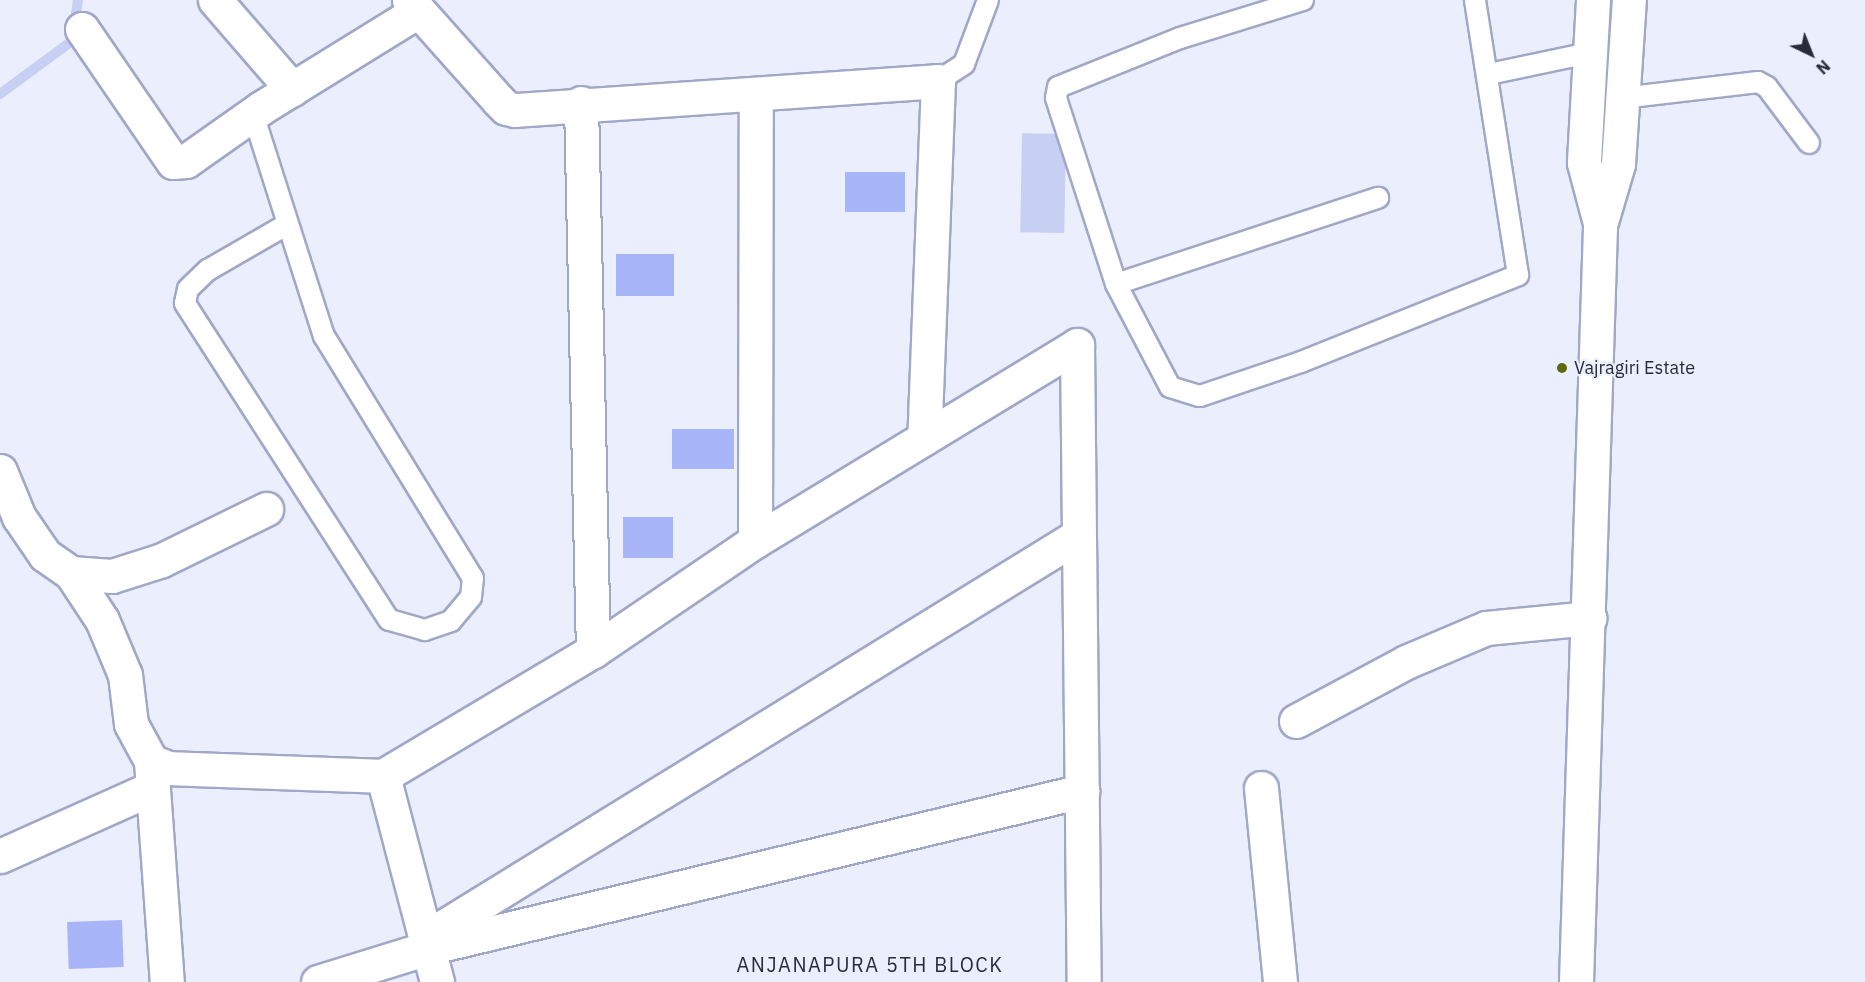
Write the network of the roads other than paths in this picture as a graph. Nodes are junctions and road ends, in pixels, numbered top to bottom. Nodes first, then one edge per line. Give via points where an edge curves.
1 (215, 0) edge
2 (988, 0) edge
3 (1304, 0) edge
4 (1475, 0) edge
5 (1593, 0) edge
6 (1629, 0) edge
7 (414, 5) edge
8 (82, 28) dead end
9 (1589, 53) junction
10 (1489, 74) junction
11 (938, 81) junction
12 (292, 89) junction
13 (756, 96) junction
14 (1622, 98) junction
15 (581, 103) junction
16 (253, 114) junction
17 (1809, 143) dead end
18 (1378, 198) dead end
19 (286, 225) junction
20 (1600, 225) junction
21 (1116, 284) junction
22 (924, 438) junction
23 (0, 471) edge
24 (266, 509) dead end
25 (1079, 535) junction
26 (754, 541) junction
27 (71, 573) junction
28 (1590, 618) junction
29 (593, 651) junction
30 (1296, 721) dead end
31 (152, 774) junction
32 (383, 776) junction
33 (1261, 788) dead end
34 (1082, 791) junction
35 (0, 856) edge
36 (426, 943) junction
37 (167, 982) edge
38 (318, 982) edge
39 (437, 982) edge
40 (1084, 982) edge
41 (1280, 982) edge
42 (1576, 982) edge

1 - 12 street
2 - 11 lane via 964,64
3 - 21 lane via 1180,38 1058,87 1056,98
4 - 10 lane
5 - 9 street
6 - 14 street
7 - 12 street
7 - 15 street via 506,108
8 - 16 street via 173,162 186,161
9 - 10 lane
9 - 20 street via 1584,163
10 - 21 lane via 1518,274 1301,362 1200,396 1170,387
11 - 13 street
11 - 22 street
12 - 16 street
13 - 15 street
13 - 26 street
14 - 17 lane via 1758,82 1767,87
14 - 20 street via 1618,164
15 - 29 street
16 - 19 lane
18 - 21 lane
19 - 19 lane via 324,336 473,578 471,597 451,621 425,630 389,620 185,303 188,289 208,270
20 - 28 street
22 - 25 street via 1077,345
22 - 26 street
23 - 27 street via 19,517 45,555
24 - 27 street via 162,560 112,576
25 - 34 street
25 - 36 street
26 - 29 street
27 - 31 street via 102,620 125,675 131,724
28 - 30 street via 1486,628 1406,662
28 - 42 street
29 - 32 street
31 - 32 street via 168,768
31 - 35 street
31 - 37 street
32 - 36 street
33 - 41 street
34 - 36 street
34 - 40 street
36 - 38 street
36 - 39 street

